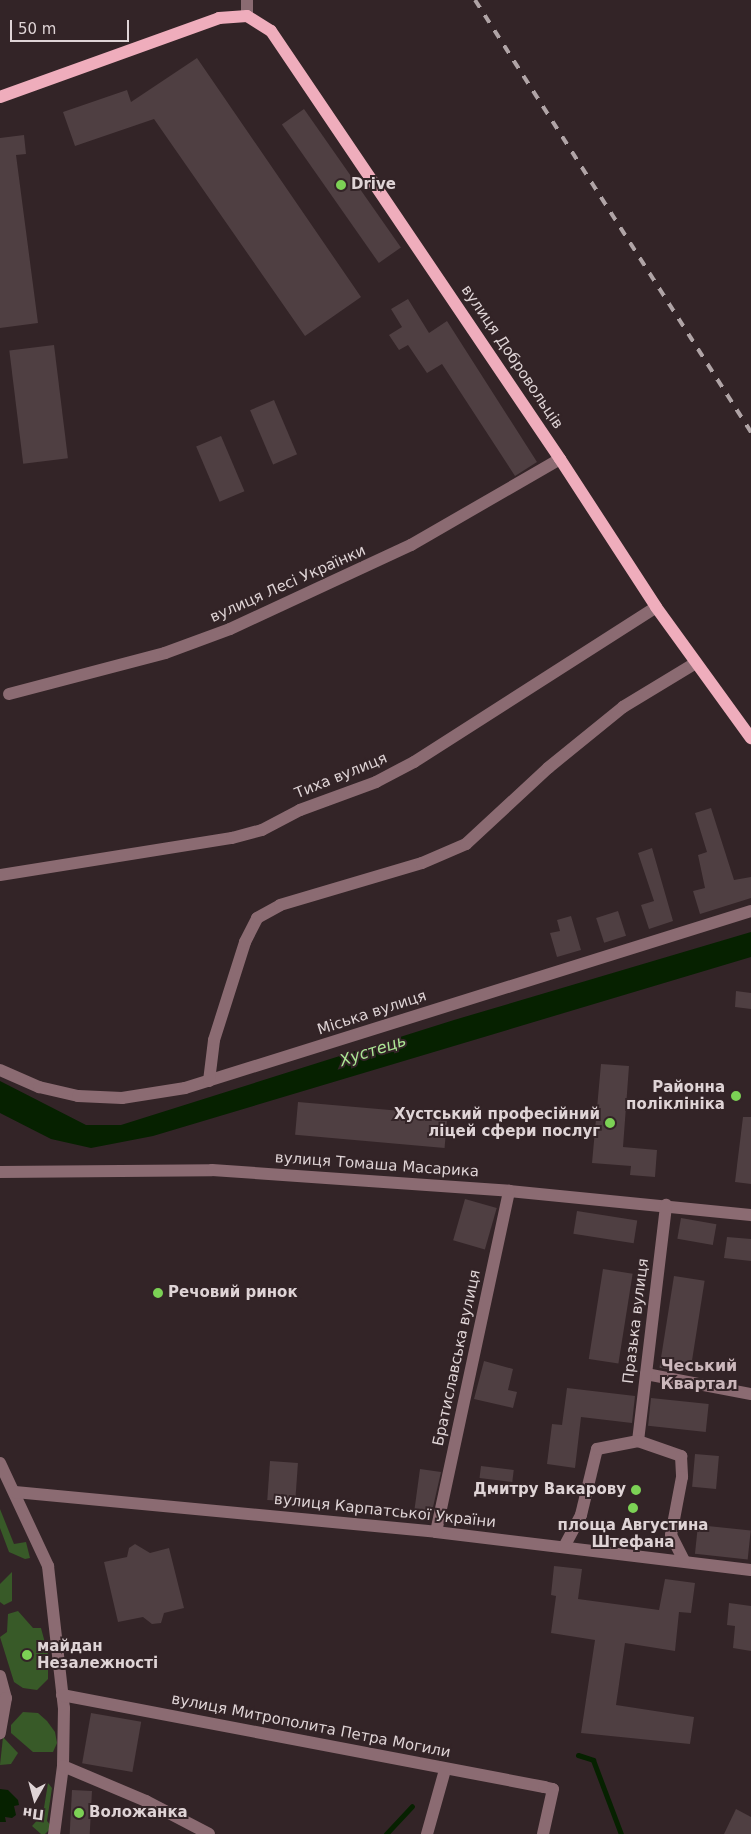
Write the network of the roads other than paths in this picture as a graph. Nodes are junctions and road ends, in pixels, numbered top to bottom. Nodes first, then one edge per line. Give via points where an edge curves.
1 (247, 0) edge
2 (247, 16) junction
3 (0, 97) edge
4 (560, 459) junction
5 (656, 607) junction
6 (694, 664) junction
7 (9, 694) dead end
8 (751, 738) edge
9 (0, 875) edge
10 (751, 911) edge
11 (0, 1070) edge
12 (209, 1081) junction
13 (0, 1172) edge
14 (509, 1191) junction
15 (666, 1205) junction
16 (751, 1215) edge
17 (646, 1374) junction
18 (751, 1394) edge
19 (638, 1441) junction
20 (0, 1463) edge
21 (15, 1492) junction
22 (436, 1532) junction
23 (564, 1547) junction
24 (684, 1560) junction
25 (751, 1570) edge
26 (0, 1676) edge
27 (62, 1695) junction
28 (0, 1732) edge
29 (65, 1767) junction
30 (445, 1770) junction
31 (54, 1834) edge
32 (209, 1834) edge
33 (427, 1834) edge
34 (543, 1834) edge

1 - 2 street
2 - 3 main road via 219,18
2 - 4 main road, вулиця Добровольців via 271,31 285,48
4 - 5 main road, вулиця Добровольців
4 - 7 street, вулиця Лесі Українки via 411,545 230,629 165,653
5 - 6 main road, вулиця Добровольців
5 - 9 street, Тиха вулиця via 414,762 376,782 300,810 262,830 232,838
6 - 8 main road, вулиця Добровольців
6 - 12 street via 623,707 548,768 466,844 422,863 280,904 257,918 244,942 217,1031
10 - 12 street, Міська вулиця
11 - 12 street, Міська вулиця via 58,1093 98,1098 142,1096
13 - 14 street, вулиця Томаша Масарика via 212,1170
14 - 15 street, вулиця Томаша Масарика
14 - 22 street, Братиславська вулиця
15 - 16 street, вулиця Томаша Масарика
15 - 17 street, Празька вулиця
17 - 18 street
17 - 19 street, Празька вулиця
19 - 23 street via 597,1449 581,1515
19 - 24 street via 681,1456 682,1477 671,1535
20 - 21 street
21 - 22 street, вулиця Карпатської України
21 - 27 street via 48,1566
22 - 23 street, вулиця Карпатської України
23 - 24 street, вулиця Карпатської України
24 - 25 street, вулиця Карпатської України
26 - 28 street via 6,1698
27 - 29 street
27 - 30 street, вулиця Митрополита Петра Могили
29 - 31 street
29 - 32 street via 146,1801
30 - 33 street
30 - 34 street, вулиця Митрополита Петра Могили via 553,1789

